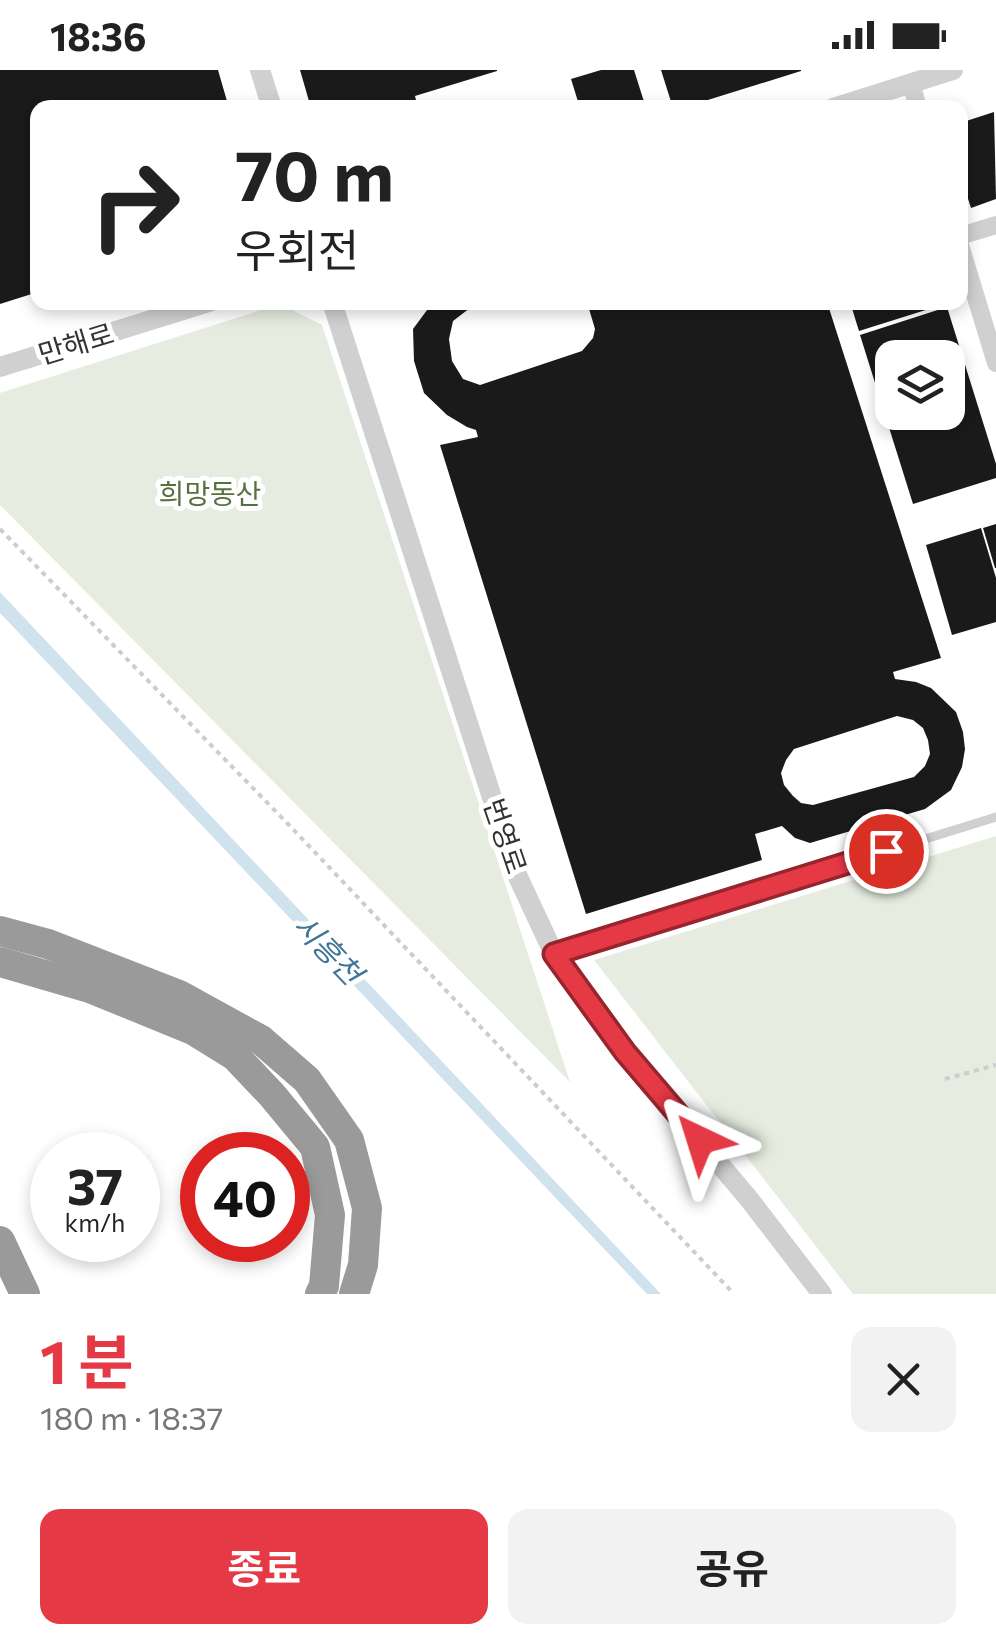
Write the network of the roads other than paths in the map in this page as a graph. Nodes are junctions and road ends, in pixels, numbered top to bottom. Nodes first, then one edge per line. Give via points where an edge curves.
1 (260, 70) edge
2 (954, 70) edge
3 (911, 83) junction
4 (269, 100) edge
5 (859, 100) edge
6 (916, 100) edge
7 (996, 225) edge
8 (968, 234) edge
9 (968, 271) edge
10 (183, 310) edge
11 (335, 310) edge
12 (996, 363) edge
13 (0, 367) edge
14 (996, 816) edge
15 (0, 930) edge
16 (554, 954) junction
17 (0, 962) edge
18 (0, 1241) edge
19 (26, 1294) edge
20 (320, 1294) edge
21 (354, 1294) edge
22 (822, 1294) edge

1 - 4 street
2 - 3 street
3 - 5 street
3 - 6 street
7 - 8 street
9 - 12 street
10 - 13 street, 만해로
11 - 16 street, 번영로 via 516,875
14 - 16 lane
15 - 21 highway via 179,995 261,1040 307,1080 349,1140 367,1208
16 - 22 street, 번영로
17 - 20 highway via 90,988 194,1030 234,1056 272,1095 315,1147 330,1215
18 - 19 highway

